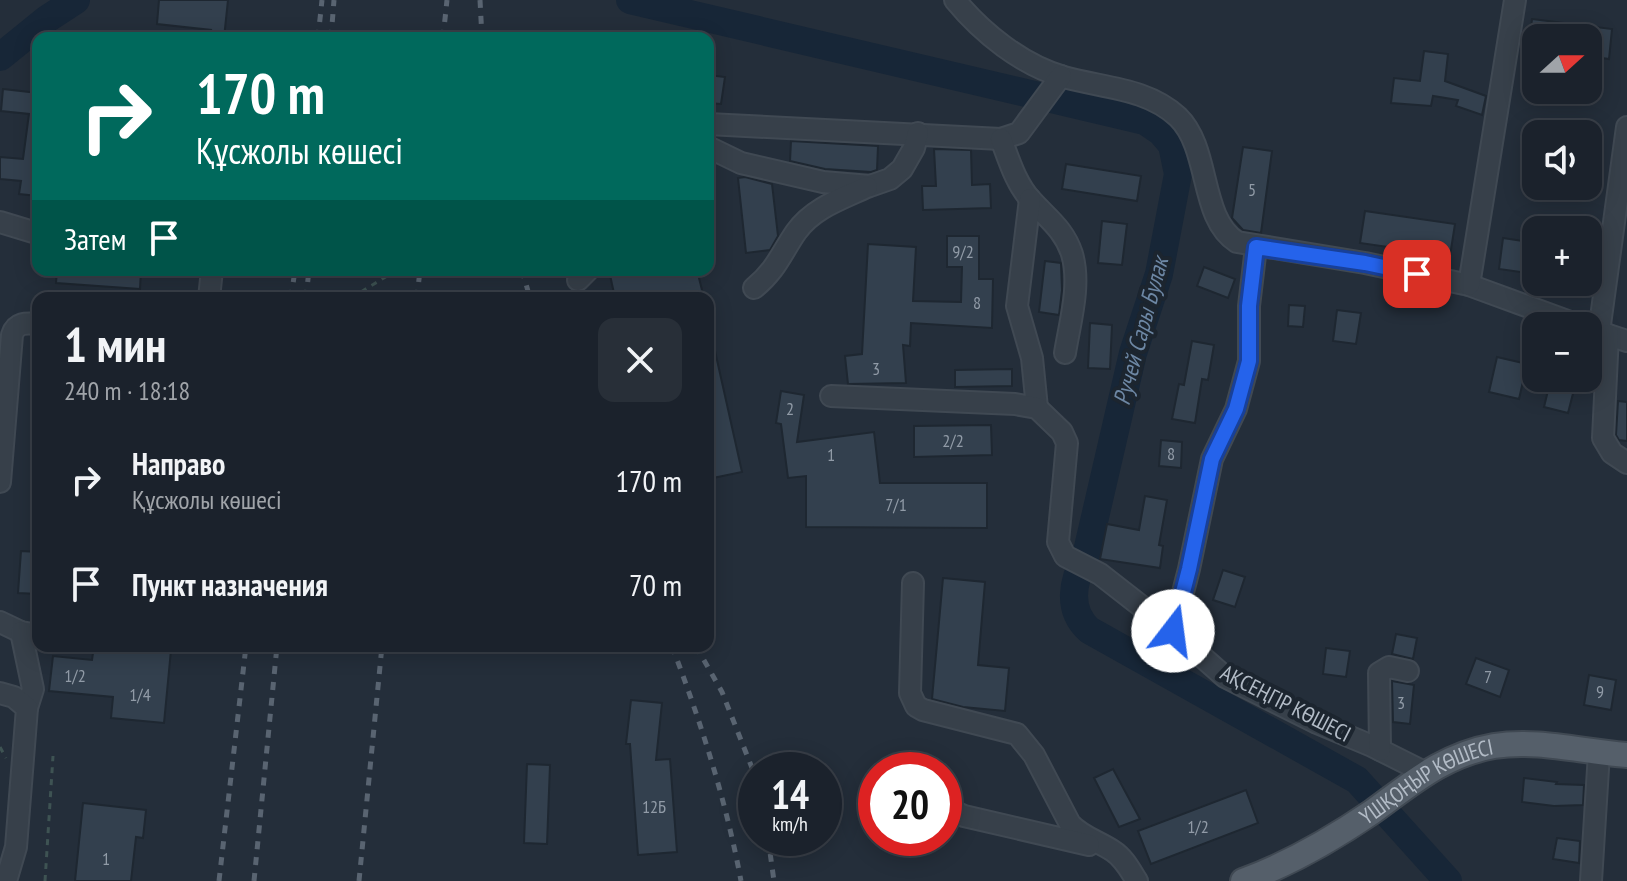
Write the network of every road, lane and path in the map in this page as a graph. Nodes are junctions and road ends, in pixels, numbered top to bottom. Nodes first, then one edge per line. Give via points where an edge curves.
1 (955, 0) edge
2 (1515, 0) edge
3 (1061, 76) junction
4 (714, 124) edge
5 (1627, 127) edge
6 (918, 133) junction
7 (1001, 139) junction
8 (714, 150) edge
9 (870, 186) junction
10 (1030, 199) junction
11 (0, 222) edge
12 (32, 232) edge
13 (1256, 247) junction
14 (387, 276) dead end
15 (1469, 285) junction
16 (754, 288) dead end
17 (361, 292) edge
18 (1545, 312) edge
19 (32, 324) edge
20 (1602, 324) edge
21 (1065, 353) dead end
22 (1602, 385) edge
23 (831, 396) dead end
24 (1037, 408) junction
25 (1627, 463) edge
26 (0, 482) edge
27 (913, 583) dead end
28 (0, 622) edge
29 (1173, 631) junction
30 (30, 634) edge
31 (1408, 671) dead end
32 (0, 693) edge
33 (27, 708) junction
34 (1380, 750) junction
35 (1599, 753) junction
36 (1627, 755) edge
37 (53, 756) dead end
38 (1424, 772) junction
39 (962, 815) edge
40 (1112, 850) junction
41 (6, 881) edge
42 (45, 881) edge
43 (1137, 881) edge
44 (1243, 881) edge
45 (1591, 881) edge

1 - 3 street via 990,37
2 - 15 street
3 - 7 street via 1019,133
3 - 13 street via 1149,97 1181,120 1227,236
4 - 6 street
5 - 20 street
6 - 7 street
6 - 9 street via 902,169
7 - 10 street
8 - 9 street via 741,163 823,182
9 - 16 street via 807,220 770,275
10 - 21 street via 1052,218 1072,255 1075,294
10 - 24 street via 1017,306 1032,358
11 - 12 street
13 - 15 street
13 - 29 street via 1249,361 1236,409 1212,459
14 - 17 path
15 - 18 street
19 - 26 street via 19,325 12,335
22 - 25 street via 1603,438
23 - 24 street
24 - 29 street, АҚСЕҢГІР КӨШЕСІ via 1067,443 1058,542 1065,556 1100,574
27 - 40 street via 910,693 916,706 1017,734 1070,824
28 - 30 street
29 - 34 street, АҚСЕҢГІР КӨШЕСІ via 1225,677
30 - 33 street via 33,689
31 - 34 street via 1389,667 1379,673
32 - 33 street
33 - 41 street via 16,847
34 - 38 street, АҚСЕҢГІР КӨШЕСІ
35 - 36 main road, ҮШҚОҢЫР КӨШЕСІ
35 - 38 main road, ҮШҚОҢЫР КӨШЕСІ via 1535,743 1493,746
35 - 45 street
37 - 42 path
38 - 44 main road, ҮШҚОҢЫР КӨШЕСІ via 1313,850
39 - 40 street
40 - 43 street

